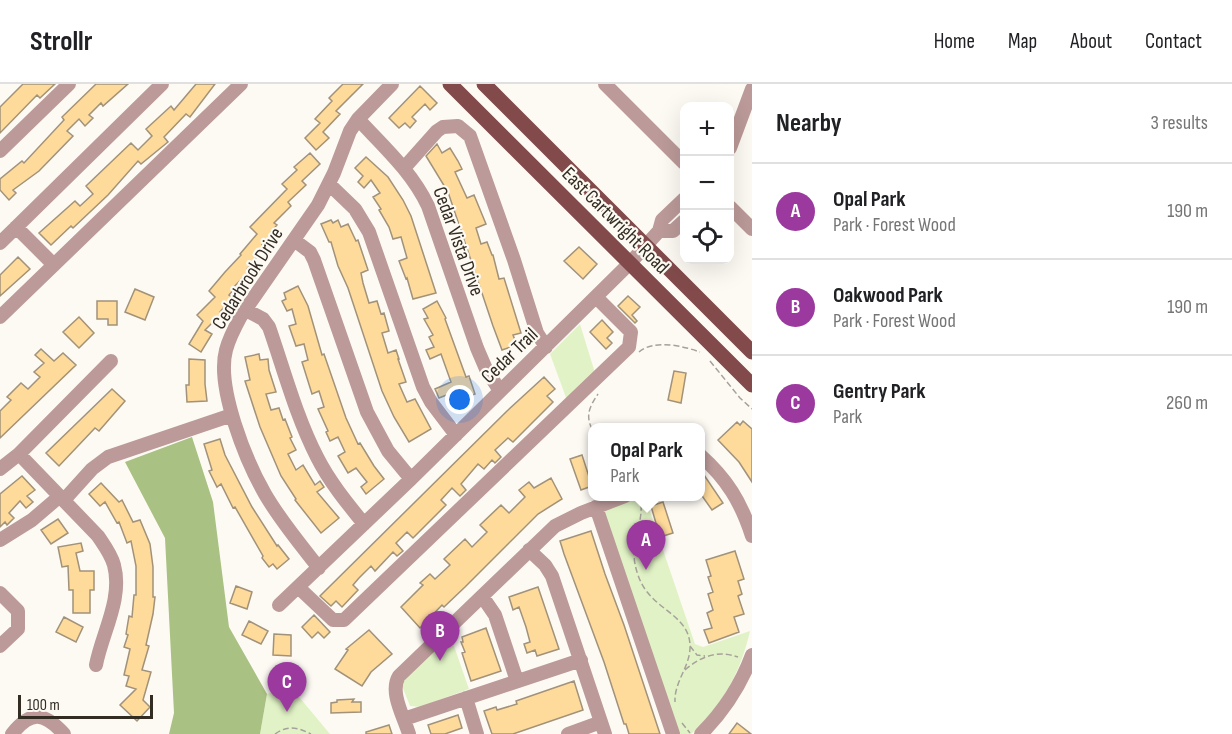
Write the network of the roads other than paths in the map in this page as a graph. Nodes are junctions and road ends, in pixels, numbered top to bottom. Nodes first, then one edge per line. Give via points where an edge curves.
1 (69, 84) edge
2 (162, 84) edge
3 (241, 84) edge
4 (392, 84) edge
5 (450, 84) edge
6 (484, 84) edge
7 (604, 84) edge
8 (752, 89) edge
9 (358, 119) junction
10 (734, 135) edge
11 (0, 151) edge
12 (680, 159) edge
13 (404, 168) junction
14 (329, 184) junction
15 (680, 203) edge
16 (732, 210) edge
17 (680, 225) edge
18 (16, 227) junction
19 (752, 229) edge
20 (659, 231) junction
21 (294, 240) junction
22 (0, 243) edge
23 (645, 246) junction
24 (630, 263) junction
25 (54, 265) junction
26 (596, 297) junction
27 (246, 310) junction
28 (0, 317) edge
29 (546, 347) junction
30 (752, 352) edge
31 (111, 361) dead end
32 (752, 385) edge
33 (500, 391) junction
34 (232, 415) junction
35 (456, 435) junction
36 (19, 454) junction
37 (705, 460) edge
38 (0, 469) edge
39 (411, 479) junction
40 (62, 498) junction
41 (612, 501) edge
42 (596, 507) junction
43 (364, 524) junction
44 (752, 536) edge
45 (0, 540) edge
46 (530, 550) junction
47 (319, 568) junction
48 (298, 587) junction
49 (0, 593) edge
50 (482, 596) junction
51 (279, 605) dead end
52 (0, 646) edge
53 (746, 656) edge
54 (581, 660) junction
55 (96, 665) dead end
56 (748, 676) edge
57 (517, 681) junction
58 (466, 699) junction
59 (404, 719) junction
60 (604, 728) edge
61 (12, 734) edge
62 (64, 734) edge
63 (409, 734) edge
64 (477, 734) edge
65 (568, 734) edge
66 (673, 734) edge
67 (701, 734) edge

1 - 11 street
2 - 18 street
3 - 25 street
4 - 9 street, Cedarbrook Drive
5 - 24 main road, East Cartwright Road
6 - 23 main road, East Cartwright Road
7 - 12 street
8 - 10 street
9 - 13 street, Cedar Vista Drive
9 - 14 street, Cedarbrook Drive via 344,143
13 - 29 street via 443,127 458,126 470,136 537,333
13 - 33 street, Cedar Vista Drive via 428,206 477,348
14 - 21 street, Cedarbrook Drive
14 - 35 street via 355,209 369,232 423,387
15 - 20 street, Cedar Trail via 662,220
16 - 19 street
17 - 20 street, Cedar Trail via 674,231
18 - 22 street
18 - 25 street
20 - 23 street, Cedar Trail
21 - 27 street, Cedarbrook Drive
21 - 39 street via 314,260 367,412 388,451
23 - 24 street, Cedar Trail
23 - 30 main road, East Cartwright Road
24 - 26 street, Cedar Trail
24 - 32 main road, East Cartwright Road
25 - 28 street
26 - 29 street, Cedar Trail
26 - 48 street via 631,332 629,347 344,621 333,621
27 - 34 street, Cedarbrook Drive via 225,351 224,375
27 - 43 street via 269,327 316,456
29 - 33 street, Cedar Trail
31 - 36 street
33 - 35 street, Cedar Trail
34 - 40 street via 108,457
34 - 47 street, Cedarbrook Drive via 265,494
35 - 39 street, Cedar Trail
36 - 38 street
36 - 40 street
37 - 44 street via 727,483
39 - 43 street, Cedar Trail
40 - 45 street
40 - 55 street via 98,536 114,566 114,602
41 - 42 street
42 - 46 street via 555,526
42 - 66 street
43 - 47 street, Cedar Trail
46 - 50 street
46 - 54 street via 552,576
47 - 48 street, Cedar Trail
48 - 51 street, Cedar Trail
49 - 52 street via 18,611 18,629
50 - 57 street via 495,615
50 - 59 street via 399,676 396,695
53 - 56 street
54 - 57 street
54 - 60 street
56 - 67 street
57 - 58 street
58 - 59 street
58 - 64 street
59 - 63 street
60 - 65 street
61 - 62 street via 32,717 53,722

